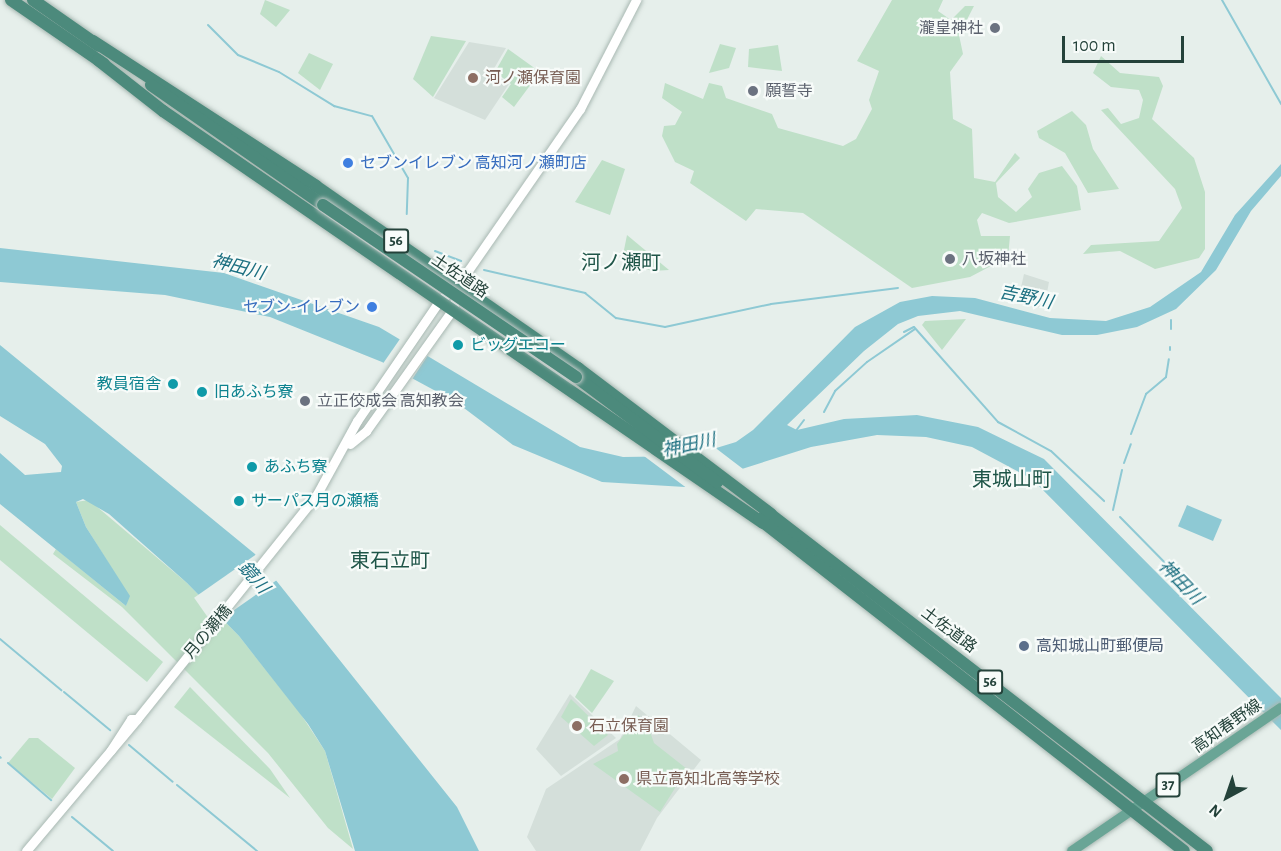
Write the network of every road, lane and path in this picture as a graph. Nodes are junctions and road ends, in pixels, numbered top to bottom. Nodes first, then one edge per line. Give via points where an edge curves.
1 (11, 0) edge
2 (33, 0) edge
3 (636, 0) edge
4 (93, 41) junction
5 (98, 60) junction
6 (172, 103) junction
7 (458, 285) junction
8 (440, 300) junction
9 (453, 309) junction
10 (347, 447) junction
11 (721, 484) junction
12 (767, 518) junction
13 (1281, 708) edge
14 (1144, 802) junction
15 (1131, 810) junction
16 (26, 851) edge
17 (1072, 851) edge
18 (1184, 851) edge
19 (1207, 851) edge

1 - 5 highway, 土佐道路 / 56
2 - 4 highway, 土佐道路 / 56
3 - 7 street via 580,109
4 - 6 highway, 土佐道路 / 56
4 - 7 highway, 56
5 - 6 highway, 土佐道路 / 56
5 - 8 highway, 56 via 163,111
6 - 11 highway, 土佐道路 / 56, bridge via 576,377
7 - 8 street
7 - 9 street
7 - 11 highway, 56 via 692,451
8 - 9 highway, 56
8 - 10 street via 392,370
9 - 10 street via 366,431
9 - 11 highway, 56 via 658,450
10 - 16 street, 月の瀬橋 via 273,555 137,719 130,719 110,751
11 - 12 highway, 土佐道路 / 56
12 - 14 highway, 土佐道路 / 56
12 - 15 highway, 土佐道路 / 56
13 - 14 main road, 高知春野線 / 37
14 - 15 main road, 高知春野線 / 37
14 - 19 highway, 土佐道路 / 56
15 - 17 main road, 高知春野線 / 37
15 - 18 highway, 土佐道路 / 56

